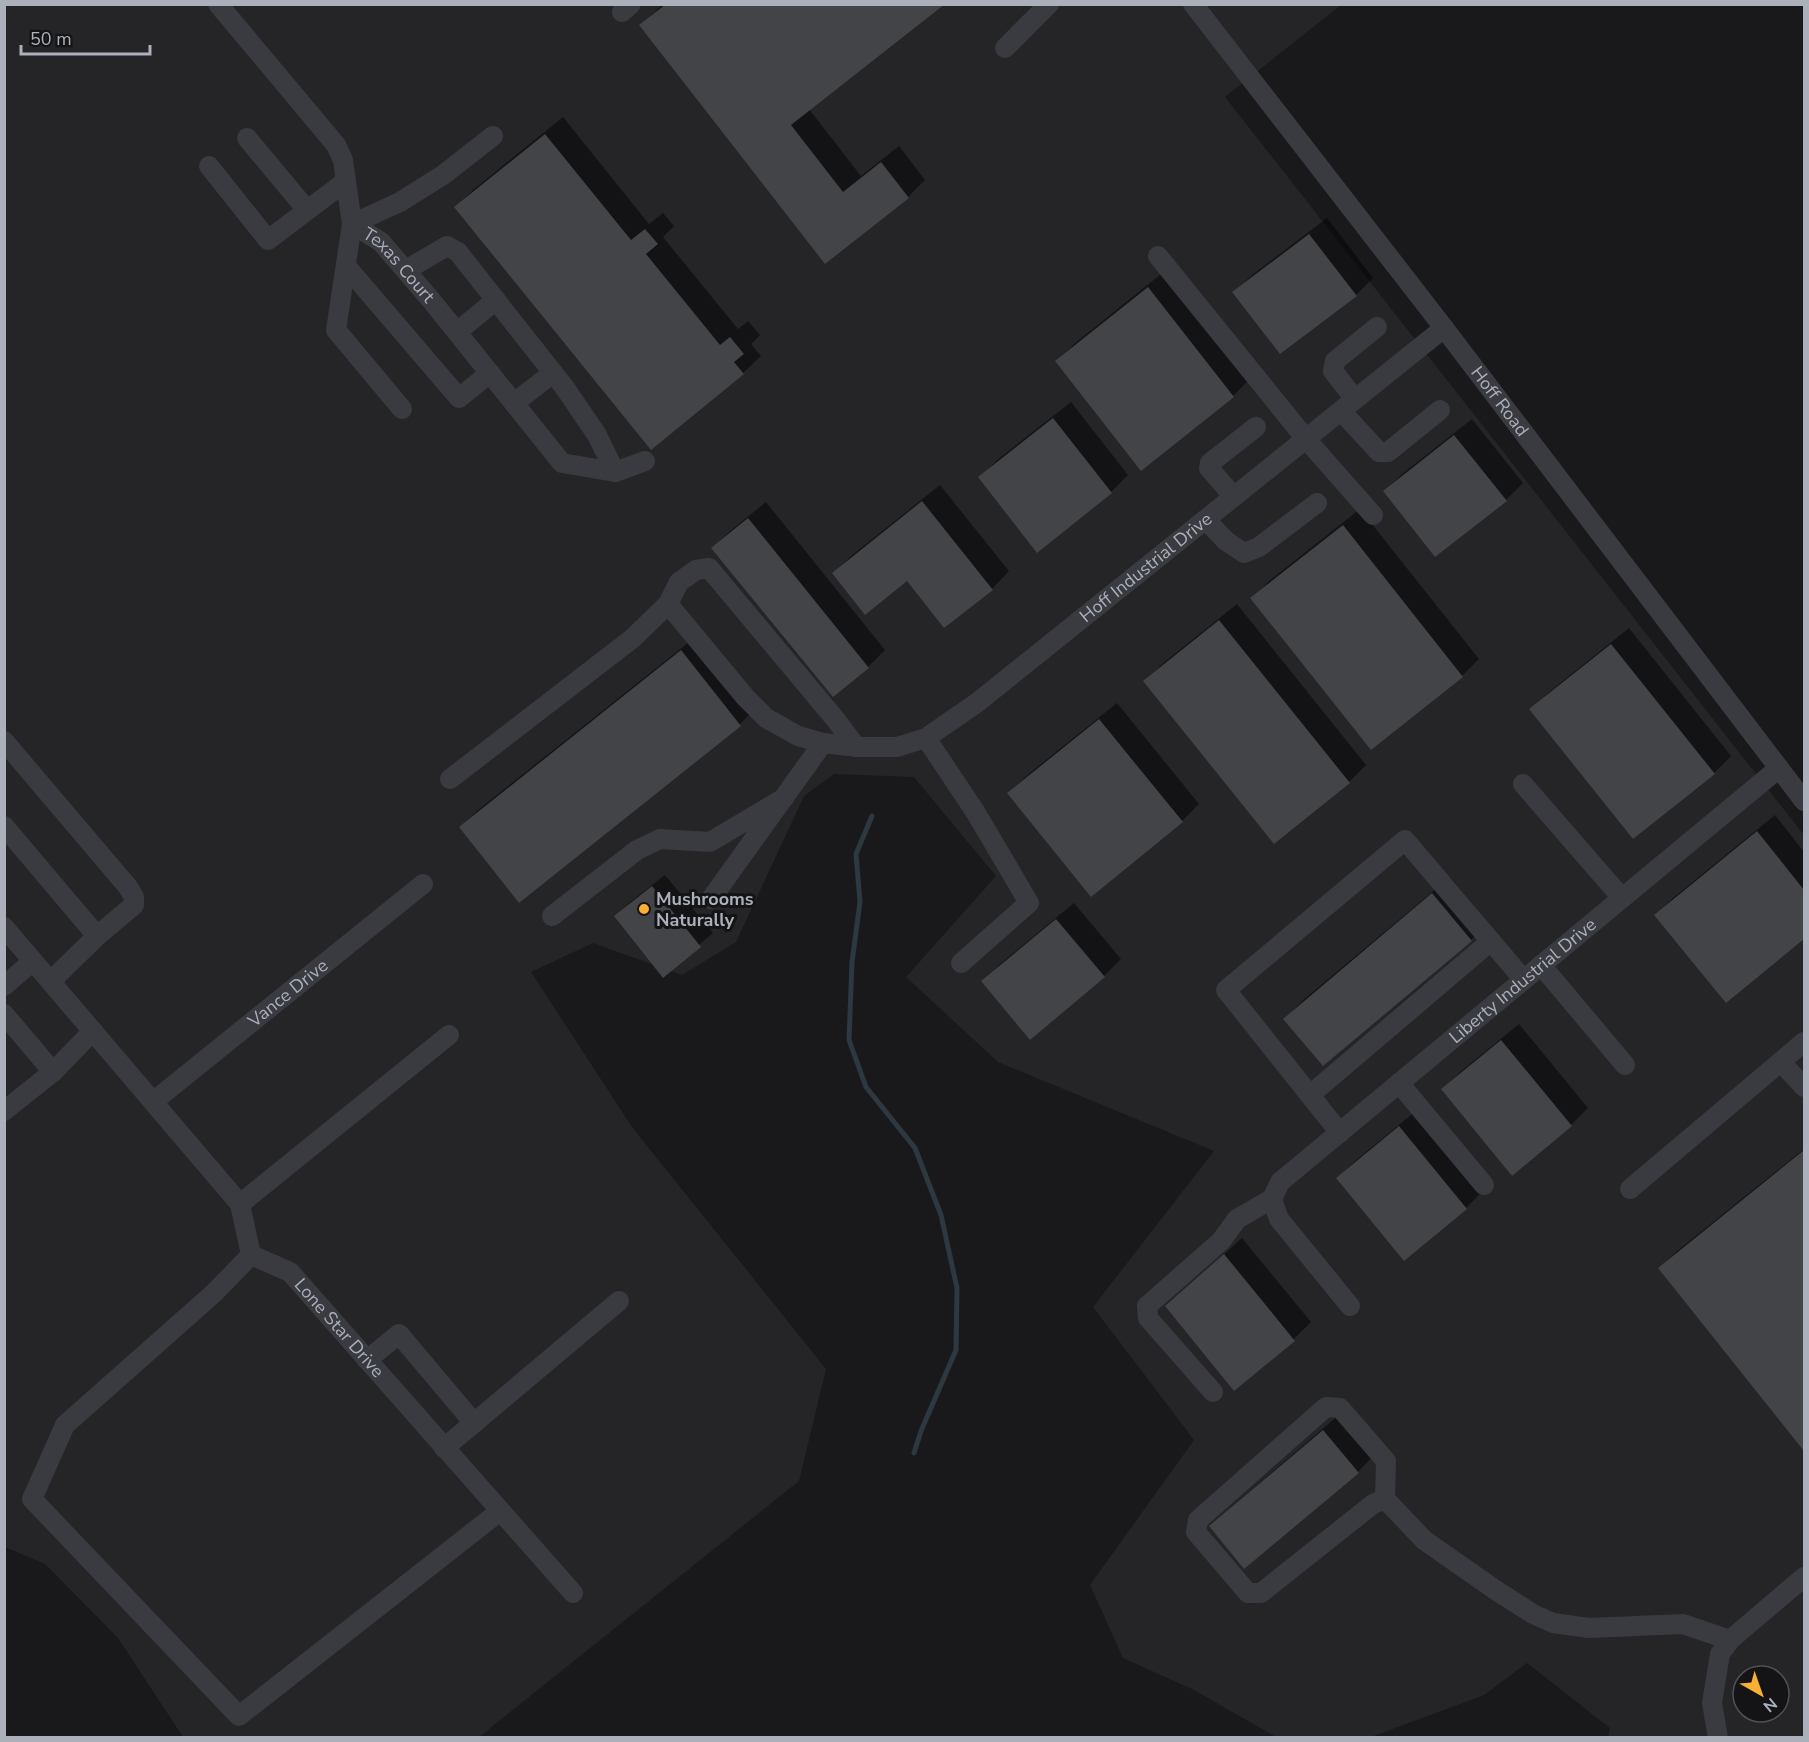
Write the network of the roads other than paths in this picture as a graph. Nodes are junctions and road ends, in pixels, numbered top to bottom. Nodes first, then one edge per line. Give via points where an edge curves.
1 (218, 4) edge
2 (1049, 4) edge
3 (1194, 4) edge
4 (1005, 48) dead end
5 (493, 136) dead end
6 (247, 138) dead end
7 (209, 166) dead end
8 (346, 181) junction
9 (307, 210) junction
10 (352, 224) junction
11 (1158, 256) dead end
12 (346, 266) junction
13 (406, 270) junction
14 (495, 300) junction
15 (1377, 327) dead end
16 (1444, 328) junction
17 (457, 332) junction
18 (490, 373) junction
19 (553, 373) junction
20 (514, 403) junction
21 (1348, 405) junction
22 (402, 409) dead end
23 (1440, 410) dead end
24 (1257, 427) dead end
25 (1306, 439) junction
26 (645, 461) dead end
27 (615, 471) junction
28 (1234, 497) junction
29 (1317, 503) dead end
30 (1373, 515) dead end
31 (1206, 520) junction
32 (668, 604) junction
33 (926, 738) junction
34 (4, 741) edge
35 (823, 743) junction
36 (856, 747) junction
37 (1779, 768) junction
38 (450, 779) dead end
39 (1523, 784) dead end
40 (784, 798) junction
41 (1804, 801) edge
42 (4, 826) edge
43 (423, 884) dead end
44 (1623, 898) junction
45 (711, 899) dead end
46 (552, 916) dead end
47 (4, 927) edge
48 (97, 936) junction
49 (1491, 941) junction
50 (33, 961) junction
51 (961, 963) dead end
52 (1541, 965) junction
53 (1524, 980) junction
54 (51, 981) junction
55 (4, 986) edge
56 (4, 1014) edge
57 (93, 1031) junction
58 (449, 1035) dead end
59 (1804, 1042) edge
60 (1781, 1062) junction
61 (1625, 1065) dead end
62 (53, 1072) junction
63 (1399, 1083) junction
64 (1804, 1087) edge
65 (1310, 1095) junction
66 (154, 1101) junction
67 (4, 1111) edge
68 (1340, 1132) junction
69 (1484, 1185) dead end
70 (1630, 1189) dead end
71 (1272, 1198) junction
72 (240, 1204) junction
73 (250, 1255) junction
74 (619, 1301) dead end
75 (1350, 1306) dead end
76 (367, 1360) junction
77 (1212, 1392) dead end
78 (474, 1423) junction
79 (444, 1448) junction
80 (1385, 1499) junction
81 (500, 1511) junction
82 (1803, 1580) edge
83 (573, 1593) dead end
84 (1725, 1647) junction
85 (1718, 1737) edge

1 - 8 street, Texas Court via 336,145
2 - 4 street
3 - 16 street, Hoff Road
5 - 10 street via 417,192
6 - 9 street
7 - 9 street via 268,240
8 - 9 street
8 - 10 street, Texas Court
10 - 12 street
10 - 13 street, Texas Court via 381,242
11 - 25 street
12 - 18 street via 459,398
12 - 22 street via 336,330
13 - 14 street via 447,246 458,252
13 - 17 street, Texas Court
14 - 17 street
14 - 19 street
15 - 21 street via 1335,361 1333,371
16 - 21 street, Hoff Industrial Drive
16 - 37 street, Hoff Road
17 - 18 street, Texas Court
18 - 20 street, Texas Court
19 - 20 street
19 - 27 street via 597,435
20 - 27 street, Texas Court via 562,463
21 - 23 street via 1379,452 1388,452
21 - 25 street, Hoff Industrial Drive
24 - 28 street via 1210,463 1209,468
25 - 28 street, Hoff Industrial Drive
25 - 30 street
26 - 27 street
28 - 31 street, Hoff Industrial Drive
29 - 31 street via 1259,547 1244,553
31 - 33 street, Hoff Industrial Drive via 978,702
32 - 35 street, Hoff Industrial Drive via 766,718 798,736
32 - 36 street via 679,582 696,570 709,568
32 - 38 street via 633,638
33 - 36 street, Hoff Industrial Drive via 897,747
33 - 51 street via 1029,903
34 - 48 street via 134,897 134,905
35 - 36 street, Hoff Industrial Drive
35 - 40 street
37 - 41 street, Hoff Road
37 - 44 street, Liberty Industrial Drive
39 - 44 street
40 - 45 street
40 - 46 street via 710,842 660,839 645,846
42 - 48 street
43 - 66 street, Vance Drive
44 - 52 street, Liberty Industrial Drive
47 - 50 street
48 - 54 street
49 - 53 street
49 - 65 street
49 - 65 street via 1405,840 1226,990
50 - 54 street
50 - 55 street
52 - 53 street, Liberty Industrial Drive
52 - 61 street
53 - 63 street, Liberty Industrial Drive
54 - 57 street
56 - 62 street
57 - 62 street
57 - 66 street
58 - 72 street
59 - 60 street
60 - 64 street
60 - 70 street
62 - 67 street
63 - 68 street, Liberty Industrial Drive
63 - 69 street
65 - 68 street
66 - 72 street
68 - 71 street, Liberty Industrial Drive via 1280,1182
71 - 75 street via 1279,1219
71 - 77 street via 1237,1219 1215,1247 1147,1306 1148,1318
72 - 73 street
73 - 76 street, Lone Star Drive via 290,1272
73 - 81 street via 214,1293 65,1425 32,1499 239,1716
74 - 78 street
76 - 78 street via 399,1334
76 - 79 street, Lone Star Drive
78 - 79 street
79 - 81 street, Lone Star Drive
80 - 80 street via 1373,1504 1261,1593 1248,1593 1196,1532 1198,1520 1326,1407 1340,1407 1386,1461
80 - 84 street via 1424,1540 1494,1590 1553,1623 1589,1628 1683,1624
81 - 83 street, Lone Star Drive
82 - 84 street
84 - 85 street via 1712,1703

